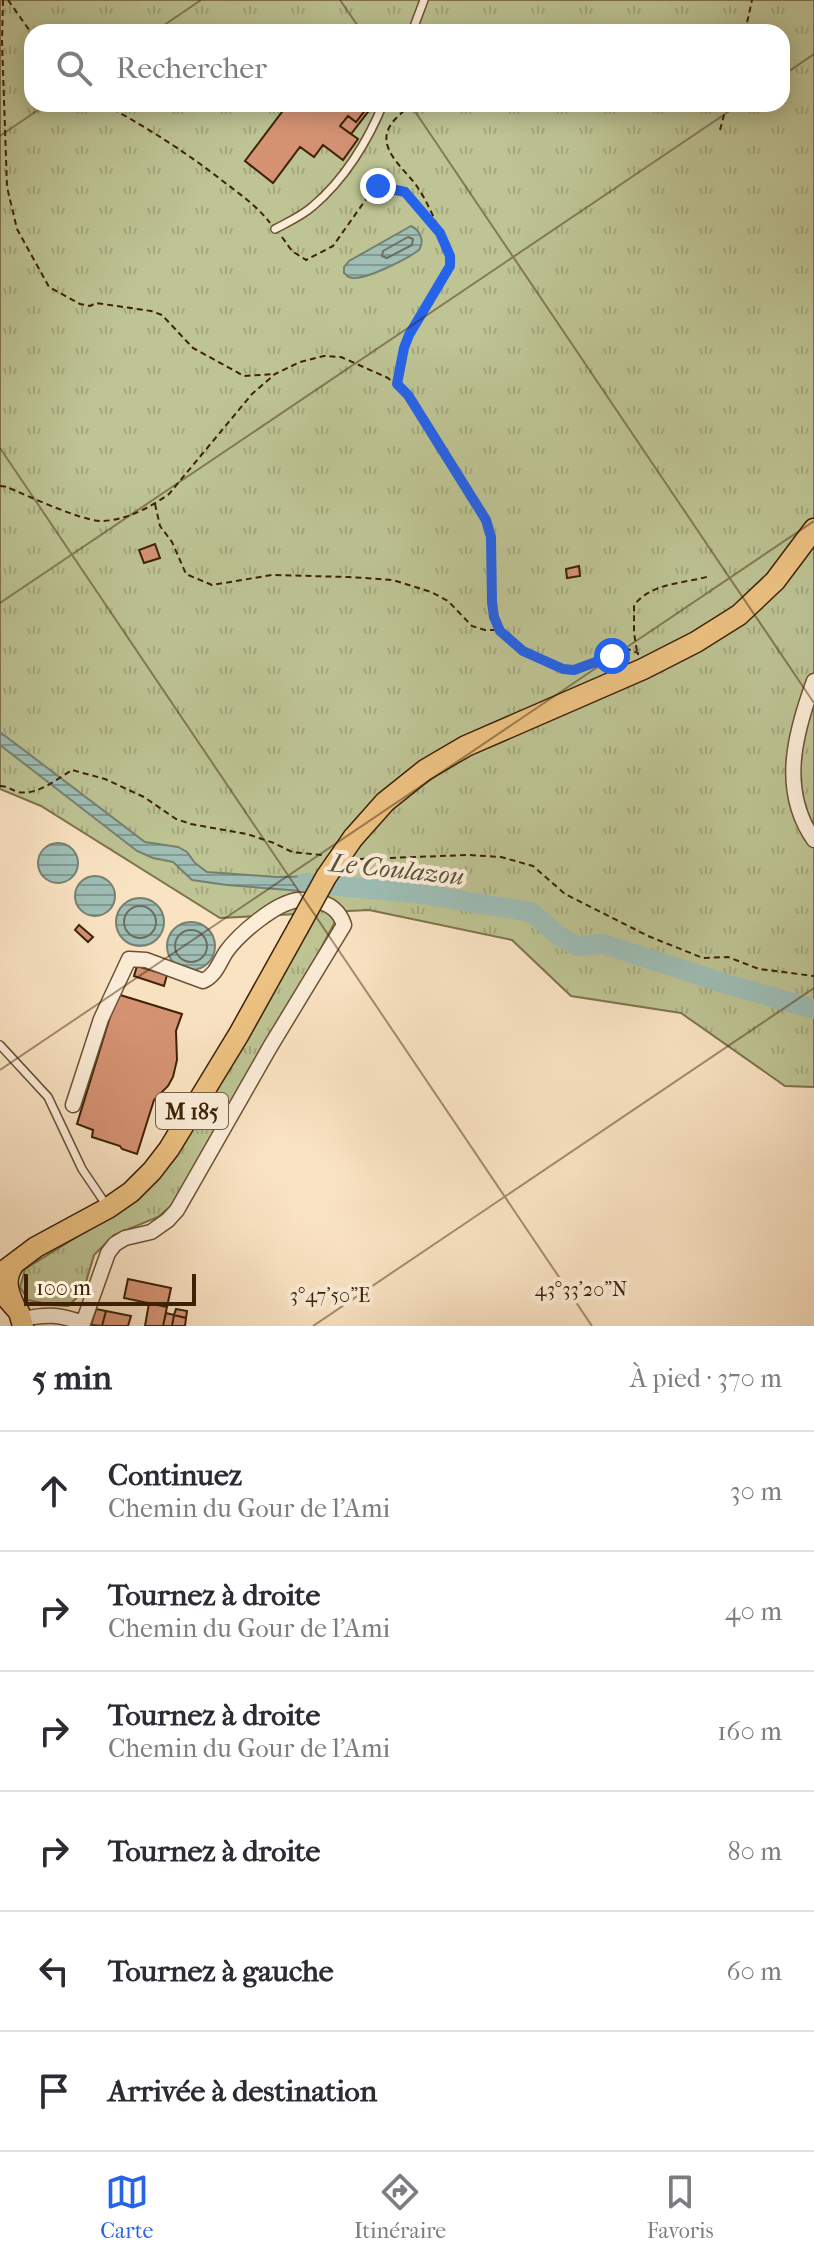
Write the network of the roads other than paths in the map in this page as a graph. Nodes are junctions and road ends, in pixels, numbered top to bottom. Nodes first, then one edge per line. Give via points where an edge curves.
1 (424, 0) edge
2 (415, 24) edge
3 (380, 112) edge
4 (275, 229) road end
5 (814, 529) edge
6 (814, 681) edge
7 (814, 840) edge
8 (0, 1045) edge
9 (73, 1105) dead end
10 (108, 1208) junction
11 (21, 1257) junction
12 (0, 1274) edge
13 (15, 1311) edge
14 (83, 1324) edge

1 - 2 lane
3 - 4 lane via 352,162 329,190
5 - 10 main road, M 185, bridge via 775,581 739,615 696,642 640,661 466,746 385,802 326,877 169,1149 131,1192
6 - 7 street via 793,761 800,811
8 - 10 lane via 48,1097 82,1169
9 - 14 street via 101,1019 129,959 203,981 212,977 255,922 287,904 322,902 341,915 344,925 177,1210 151,1232 115,1244
10 - 11 main road, M 185
11 - 12 main road, M 185
11 - 13 main road via 7,1279
13 - 14 street

